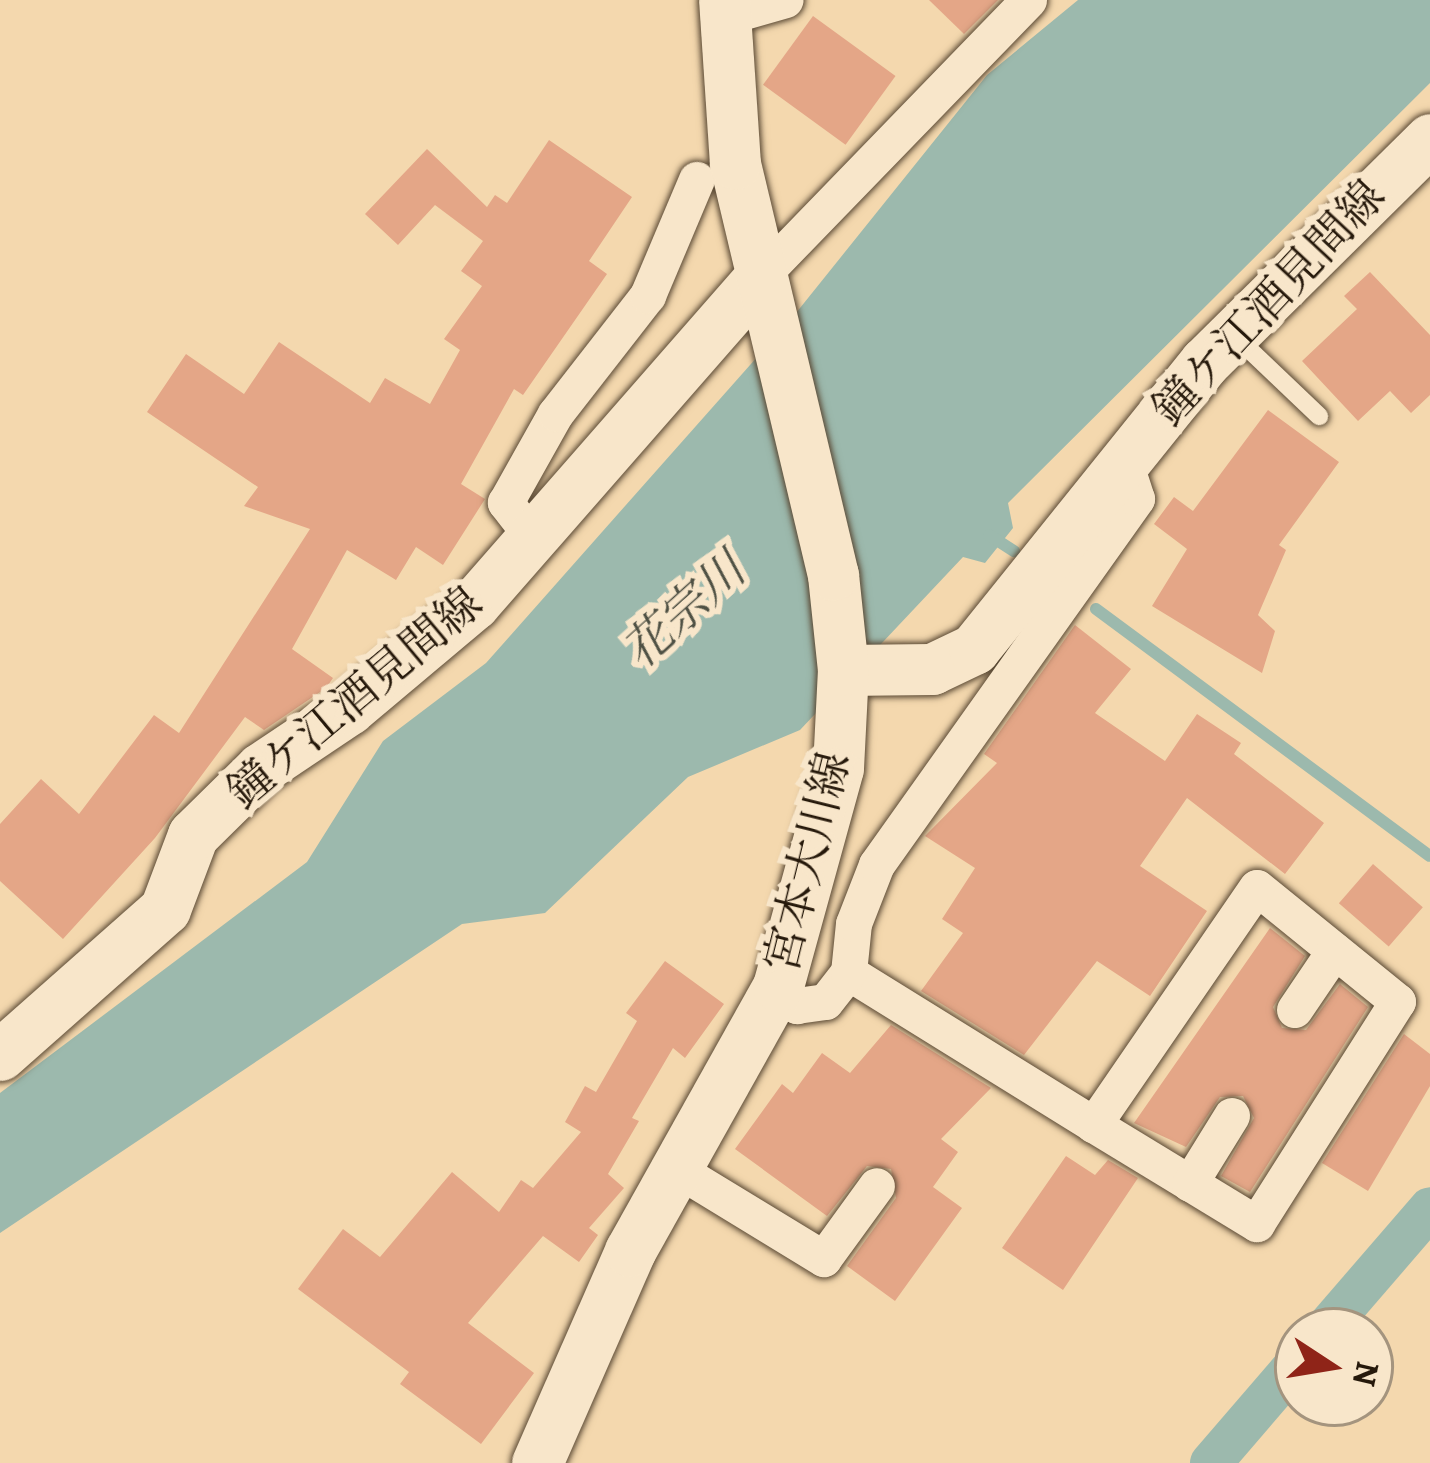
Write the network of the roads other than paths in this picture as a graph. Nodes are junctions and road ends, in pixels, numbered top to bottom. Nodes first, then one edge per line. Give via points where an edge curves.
1 (786, 0) edge
2 (1028, 0) edge
3 (725, 9) edge
4 (1430, 139) edge
5 (697, 180) dead end
6 (764, 295) junction
7 (1232, 334) junction
8 (1319, 416) dead end
9 (1124, 459) junction
10 (534, 539) junction
11 (853, 684) junction
12 (1335, 950) junction
13 (849, 973) junction
14 (778, 986) junction
15 (1295, 1010) dead end
16 (0, 1055) edge
17 (1232, 1116) dead end
18 (1094, 1125) junction
19 (673, 1167) junction
20 (1190, 1184) junction
21 (878, 1186) dead end
22 (537, 1463) edge

1 - 3 street
2 - 6 street
3 - 6 main road, 宮本大川線 via 735,164
4 - 7 main road, 鐘ケ江酒見間線
5 - 10 street via 648,296 556,414 506,503
6 - 10 main road, 鐘ケ江酒見間線
6 - 11 main road, 宮本大川線
7 - 8 lane
7 - 9 main road, 鐘ケ江酒見間線
9 - 11 main road, 鐘ケ江酒見間線 via 974,650 932,669
9 - 13 street via 1137,500 877,865 854,924
10 - 16 main road, 鐘ケ江酒見間線 via 434,643 261,768 193,835 165,909
11 - 14 main road, 宮本大川線 via 825,831
12 - 15 street
12 - 18 street via 1257,888
12 - 20 street via 1398,1002 1256,1224
13 - 14 street via 826,1002 796,1006
13 - 18 street
14 - 19 main road, 宮本大川線
17 - 20 street
18 - 20 street
19 - 21 street via 824,1258
19 - 22 main road, 宮本大川線

